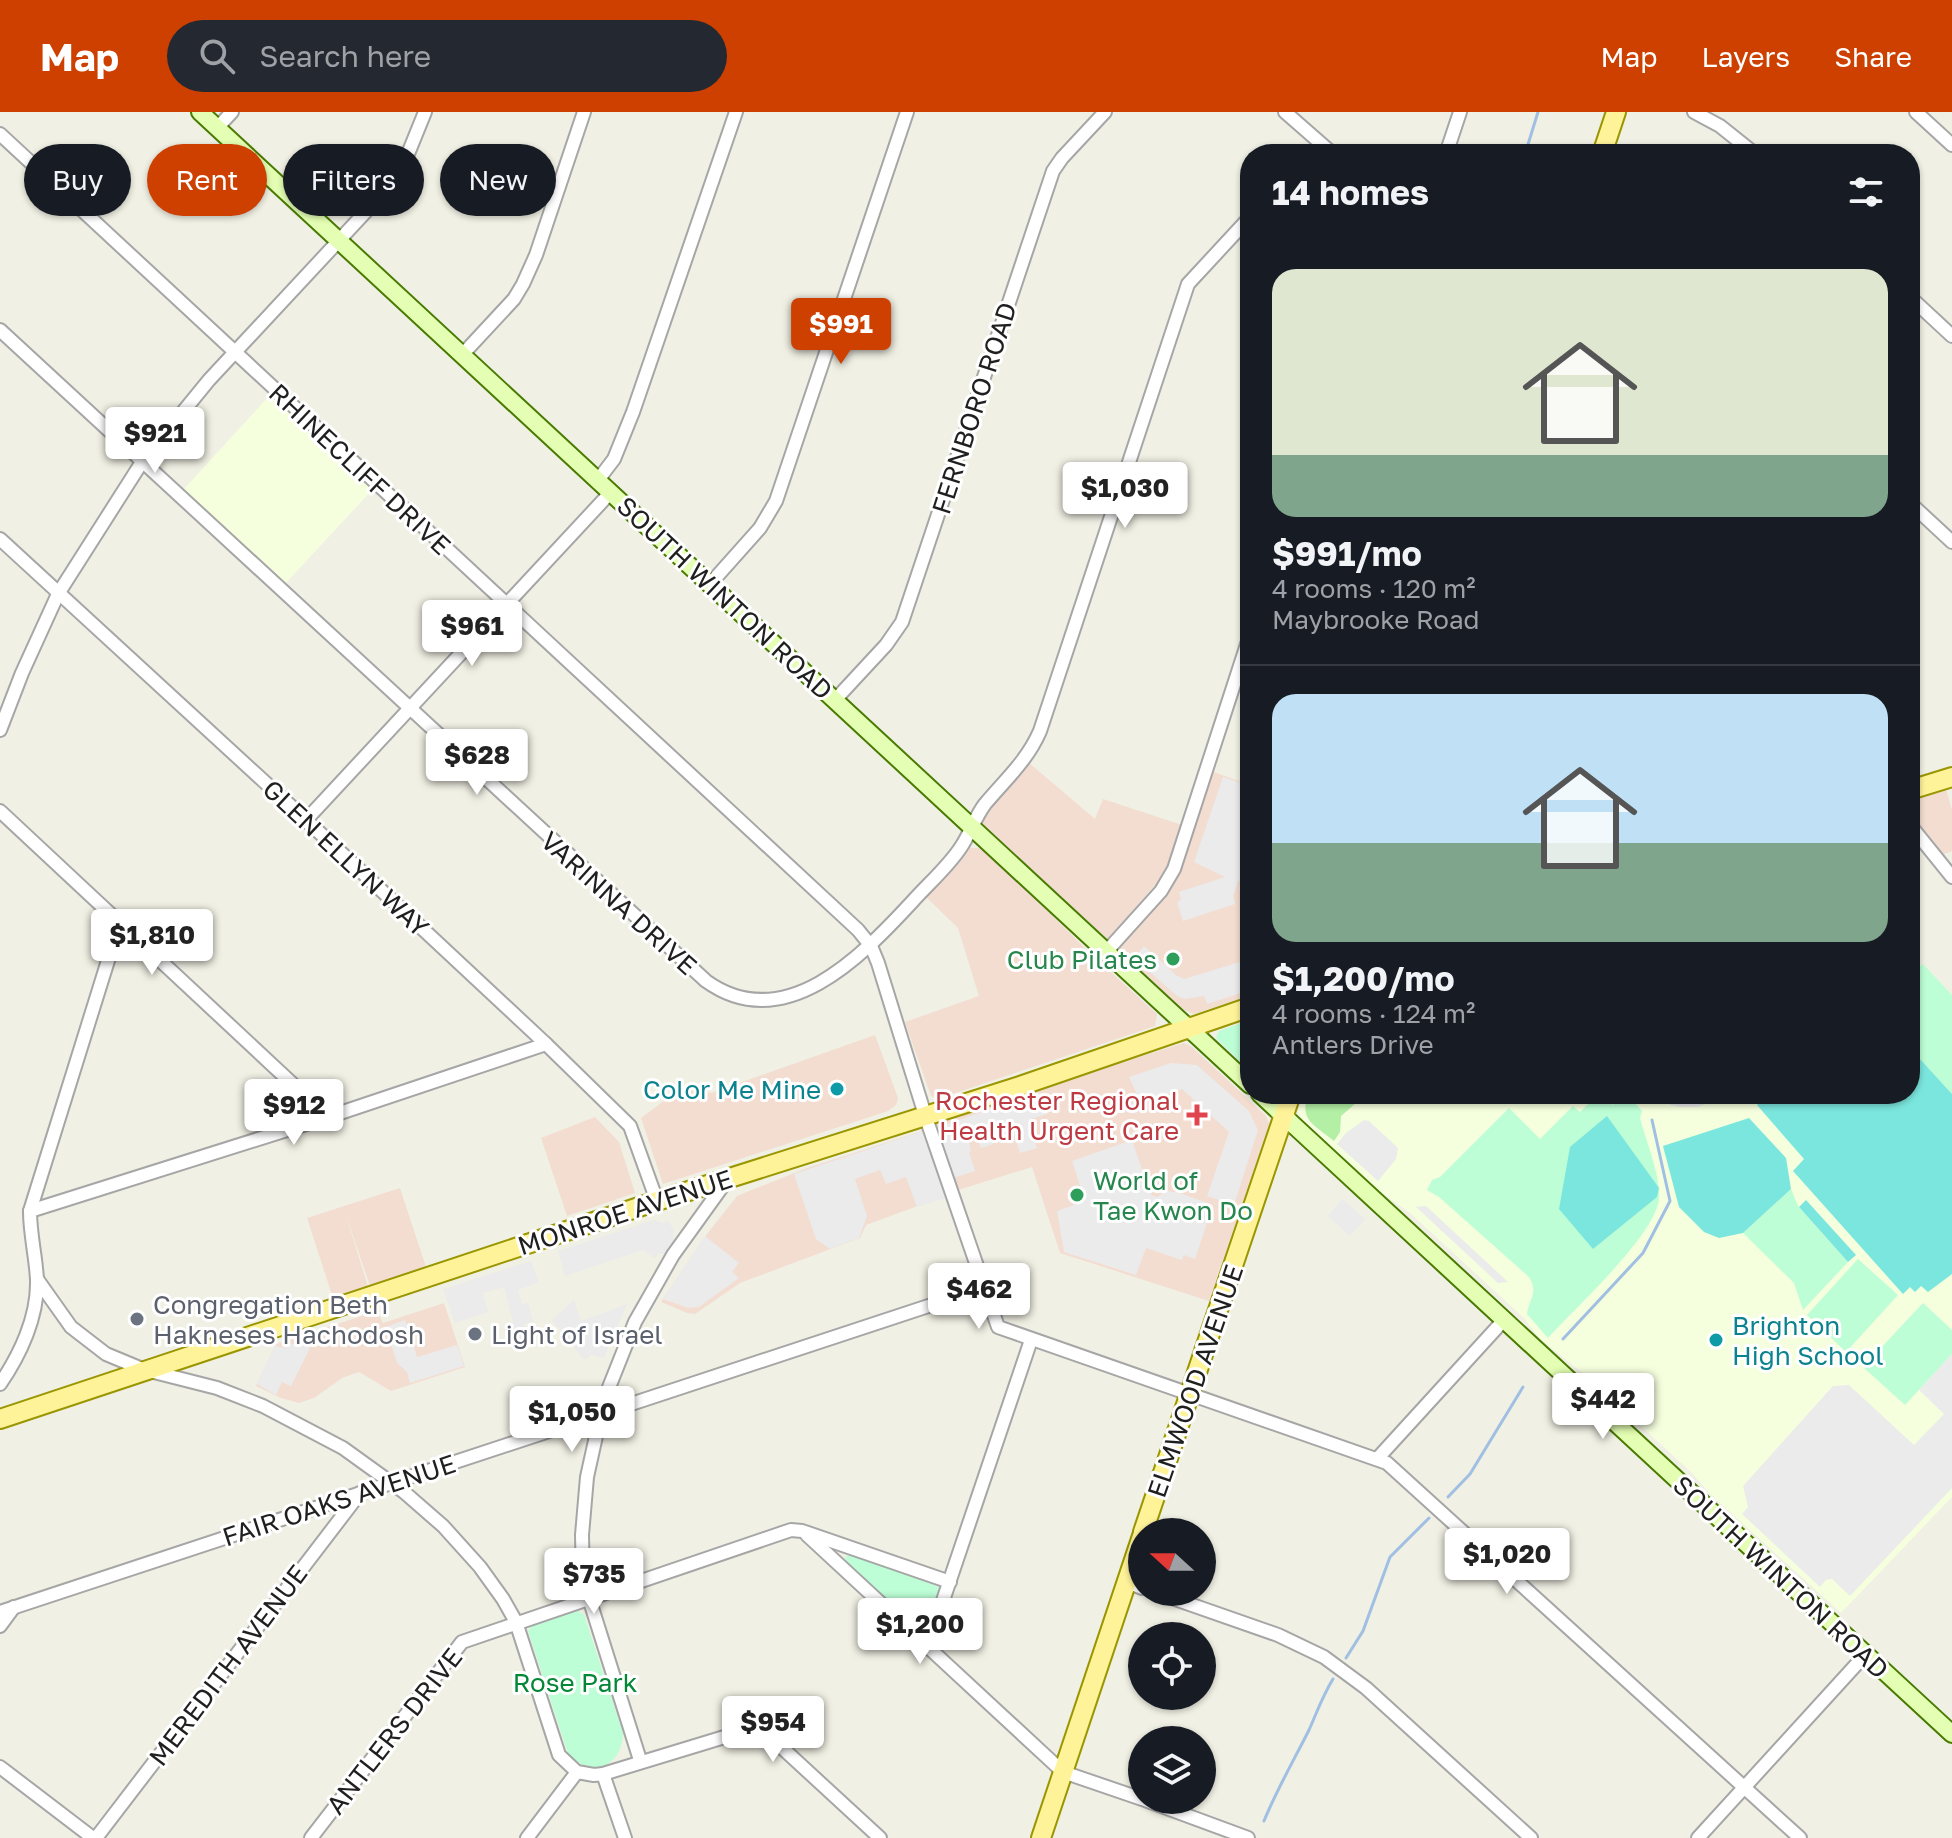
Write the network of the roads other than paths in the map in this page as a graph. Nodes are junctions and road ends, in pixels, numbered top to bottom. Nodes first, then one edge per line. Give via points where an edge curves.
1 (200, 112) edge
2 (232, 112) edge
3 (425, 112) edge
4 (584, 112) edge
5 (736, 112) edge
6 (907, 112) edge
7 (1105, 112) edge
8 (1285, 112) edge
9 (1460, 112) edge
10 (1616, 112) edge
11 (1694, 112) edge
12 (1916, 112) edge
13 (217, 128) junction
14 (0, 134) edge
15 (1318, 143) edge
16 (1449, 144) edge
17 (1605, 144) edge
18 (1742, 144) edge
19 (1952, 145) edge
20 (1240, 228) edge
21 (339, 241) junction
22 (1920, 306) edge
23 (0, 330) edge
24 (1952, 336) edge
25 (234, 353) junction
26 (462, 355) junction
27 (142, 462) junction
28 (604, 486) junction
29 (1920, 512) edge
30 (0, 539) edge
31 (1952, 542) edge
32 (711, 583) junction
33 (58, 594) junction
34 (506, 605) junction
35 (1240, 666) edge
36 (835, 700) junction
37 (409, 710) junction
38 (0, 730) edge
39 (1952, 777) edge
40 (1920, 787) edge
41 (0, 811) edge
42 (306, 820) junction
43 (972, 827) junction
44 (1920, 837) edge
45 (1952, 877) edge
46 (120, 922) junction
47 (871, 946) junction
48 (1106, 952) junction
49 (1240, 1010) edge
50 (1188, 1028) junction
51 (546, 1044) junction
52 (1240, 1076) edge
53 (1270, 1104) edge
54 (1288, 1104) edge
55 (925, 1115) junction
56 (328, 1117) junction
57 (1284, 1117) junction
58 (727, 1180) junction
59 (657, 1201) junction
60 (30, 1211) junction
61 (37, 1279) junction
62 (983, 1288) junction
63 (1503, 1321) junction
64 (1031, 1340) junction
65 (142, 1369) junction
66 (0, 1384) edge
67 (1190, 1394) junction
68 (600, 1414) junction
69 (0, 1419) edge
70 (1377, 1459) junction
71 (393, 1483) junction
72 (360, 1493) junction
73 (1148, 1518) edge
74 (802, 1531) junction
75 (950, 1582) junction
76 (587, 1599) junction
77 (1128, 1601) edge
78 (1195, 1606) edge
79 (14, 1607) junction
80 (0, 1612) edge
81 (516, 1622) junction
82 (0, 1626) edge
83 (927, 1648) junction
84 (1865, 1655) junction
85 (1952, 1734) edge
86 (640, 1760) junction
87 (0, 1767) edge
88 (577, 1772) junction
89 (1063, 1772) junction
90 (603, 1774) junction
91 (1744, 1788) junction
92 (1128, 1794) edge
93 (1182, 1814) edge
94 (94, 1838) edge
95 (311, 1838) edge
96 (527, 1838) edge
97 (625, 1838) edge
98 (880, 1838) edge
99 (1041, 1838) edge
100 (1248, 1838) edge
101 (1531, 1838) edge
102 (1698, 1838) edge
103 (1800, 1838) edge

1 - 13 main road, SOUTH WINTON ROAD
2 - 13 street
3 - 21 street via 399,176
4 - 26 street via 527,275 514,299
5 - 28 street
6 - 32 street via 776,501 760,528
7 - 36 street, FERNBORO ROAD via 1053,171 902,622
8 - 15 street
9 - 16 street
10 - 17 main road
11 - 18 street
12 - 19 street
13 - 21 main road, SOUTH WINTON ROAD
14 - 25 street, RHINECLIFF DRIVE
20 - 43 street, VARINNA DRIVE via 1188,284 1040,731
21 - 25 street
21 - 26 main road, SOUTH WINTON ROAD
22 - 24 street
23 - 27 street, VARINNA DRIVE
25 - 27 street
25 - 34 street, RHINECLIFF DRIVE
26 - 28 main road, SOUTH WINTON ROAD
27 - 33 street
27 - 37 street, VARINNA DRIVE
28 - 32 main road, SOUTH WINTON ROAD
28 - 34 street
29 - 31 street
30 - 33 street, GLEN ELLYN WAY
32 - 36 main road, SOUTH WINTON ROAD
33 - 38 street
33 - 42 street, GLEN ELLYN WAY
34 - 37 street
34 - 47 street, RHINECLIFF DRIVE
35 - 48 street via 1174,869
36 - 43 main road, SOUTH WINTON ROAD
37 - 42 street
37 - 47 street, VARINNA DRIVE via 719,991 751,1001 780,1000 810,988
39 - 40 main road
41 - 46 street
42 - 51 street, GLEN ELLYN WAY
43 - 47 street, VARINNA DRIVE via 957,853
43 - 48 main road, SOUTH WINTON ROAD
44 - 45 street
46 - 56 street
46 - 60 street
47 - 55 street, RHINECLIFF DRIVE
48 - 50 main road, SOUTH WINTON ROAD
49 - 50 main road, MONROE AVENUE
50 - 52 main road, SOUTH WINTON ROAD
50 - 55 main road, MONROE AVENUE
51 - 56 street
51 - 59 street, GLEN ELLYN WAY via 631,1129
53 - 57 main road, SOUTH WINTON ROAD
54 - 57 main road, ELMWOOD AVENUE
55 - 58 main road, MONROE AVENUE
55 - 62 street, RHINECLIFF DRIVE
56 - 60 street
57 - 63 main road, SOUTH WINTON ROAD
57 - 67 main road, ELMWOOD AVENUE
58 - 59 main road, MONROE AVENUE
58 - 68 street via 648,1298
59 - 65 main road, MONROE AVENUE
60 - 61 street
61 - 65 street via 63,1319 88,1342
61 - 66 street via 28,1330
62 - 64 street, RHINECLIFF DRIVE via 998,1327
62 - 68 street, FAIR OAKS AVENUE
63 - 70 street
63 - 84 main road, SOUTH WINTON ROAD
64 - 67 street, RHINECLIFF DRIVE
64 - 75 street
65 - 69 main road, MONROE AVENUE
65 - 71 street via 263,1406 332,1441
67 - 70 street, RHINECLIFF DRIVE
67 - 73 main road, ELMWOOD AVENUE
68 - 71 street, FAIR OAKS AVENUE
68 - 76 street via 584,1507
70 - 91 street, RHINECLIFF DRIVE
71 - 72 street, FAIR OAKS AVENUE
71 - 81 street via 480,1567
72 - 79 street, FAIR OAKS AVENUE
72 - 94 street, MEREDITH AVENUE
74 - 75 street
74 - 76 street, ANTLERS DRIVE via 791,1530
74 - 83 street
75 - 83 street
76 - 81 street, ANTLERS DRIVE
76 - 86 street
77 - 89 main road, ELMWOOD AVENUE
78 - 101 street via 1324,1657 1366,1688
79 - 80 street, FAIR OAKS AVENUE
79 - 82 street
81 - 88 street via 555,1744
81 - 95 street, ANTLERS DRIVE via 458,1645
83 - 89 street
84 - 85 main road, SOUTH WINTON ROAD
84 - 91 street
86 - 90 street
86 - 98 street via 759,1729
87 - 94 street
88 - 90 street
88 - 96 street
89 - 92 street
89 - 99 main road, ELMWOOD AVENUE
90 - 97 street
91 - 102 street
91 - 103 street, RHINECLIFF DRIVE
93 - 100 street

